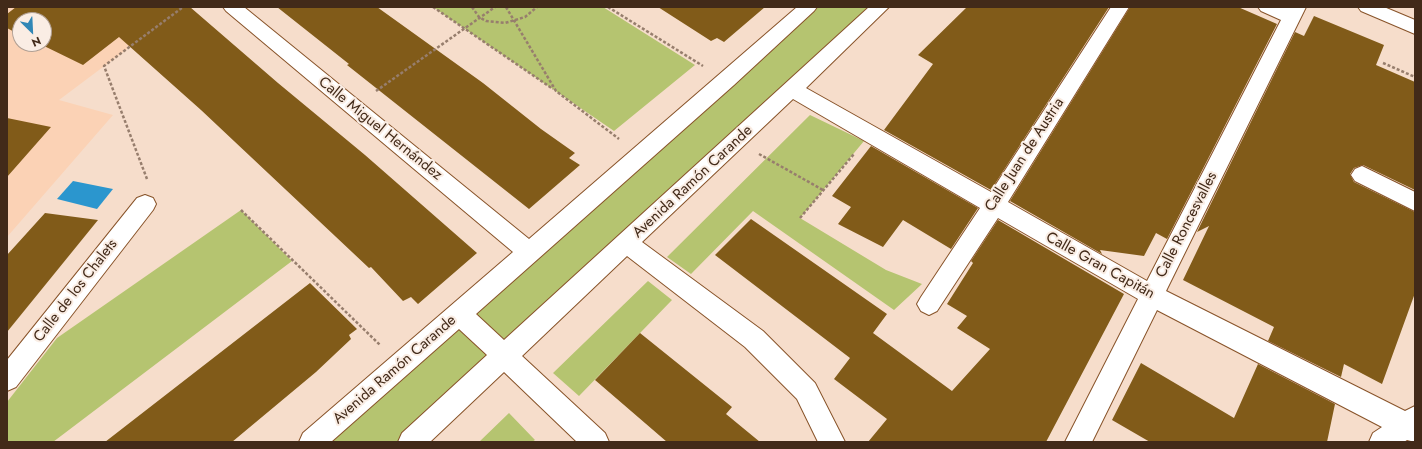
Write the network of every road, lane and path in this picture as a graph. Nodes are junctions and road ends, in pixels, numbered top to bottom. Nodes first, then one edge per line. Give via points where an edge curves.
1 (183, 7) edge
2 (232, 7) edge
3 (433, 7) edge
4 (472, 7) edge
5 (495, 7) edge
6 (506, 7) edge
7 (537, 7) edge
8 (608, 7) edge
9 (880, 7) edge
10 (1120, 7) edge
11 (1268, 7) edge
12 (1367, 7) edge
13 (805, 8) edge
14 (1294, 12) edge
15 (479, 17) junction
16 (514, 22) junction
17 (1415, 27) edge
18 (463, 28) junction
19 (1383, 63) dead end
20 (1415, 77) edge
21 (727, 80) junction
22 (792, 89) junction
23 (556, 91) junction
24 (354, 107) junction
25 (857, 150) dead end
26 (755, 152) dead end
27 (640, 155) junction
28 (1362, 175) dead end
29 (823, 190) junction
30 (1415, 202) edge
31 (145, 204) joint
32 (992, 206) junction
33 (241, 210) dead end
34 (800, 218) dead end
35 (626, 243) junction
36 (528, 252) junction
37 (1151, 295) junction
38 (929, 304) dead end
39 (460, 314) junction
40 (505, 355) junction
41 (401, 364) junction
42 (7, 379) edge
43 (1411, 424) edge
44 (312, 442) edge
45 (411, 442) edge
46 (596, 442) edge
47 (832, 442) edge
48 (1078, 442) edge
49 (1382, 442) edge

1 - 31 path via 104,66 153,195
2 - 24 street, Calle Miguel Hernández
3 - 18 path
4 - 15 path
5 - 15 path
6 - 16 path
7 - 16 path
8 - 21 path
9 - 22 street, Avenida Ramón Carande
10 - 32 street, Calle Juan de Austria
11 - 14 street
12 - 17 street
13 - 21 street, Avenida Ramón Carande
14 - 37 street, Calle Roncesvalles
15 - 16 path via 495,23
15 - 18 path
16 - 23 path
18 - 23 path
18 - 24 path
19 - 20 path
21 - 27 street, Avenida Ramón Carande
22 - 32 street, Calle Gran Capitán
22 - 35 street, Avenida Ramón Carande
23 - 27 path
24 - 36 street, Calle Miguel Hernández
25 - 29 path
26 - 29 path
27 - 36 street, Avenida Ramón Carande
28 - 30 street
29 - 34 path
31 - 42 street, Calle de los Chalets
32 - 37 street, Calle Gran Capitán
32 - 38 street, Calle Juan de Austria
33 - 41 path
35 - 40 street, Avenida Ramón Carande
35 - 47 street via 754,339 806,391
36 - 39 street, Avenida Ramón Carande
37 - 43 street, Calle Gran Capitán
37 - 48 street, Calle Roncesvalles
39 - 40 street, Avenida Ramón Carande
39 - 41 street, Avenida Ramón Carande
40 - 45 street, Avenida Ramón Carande
40 - 46 street
41 - 44 street, Avenida Ramón Carande
43 - 49 street

